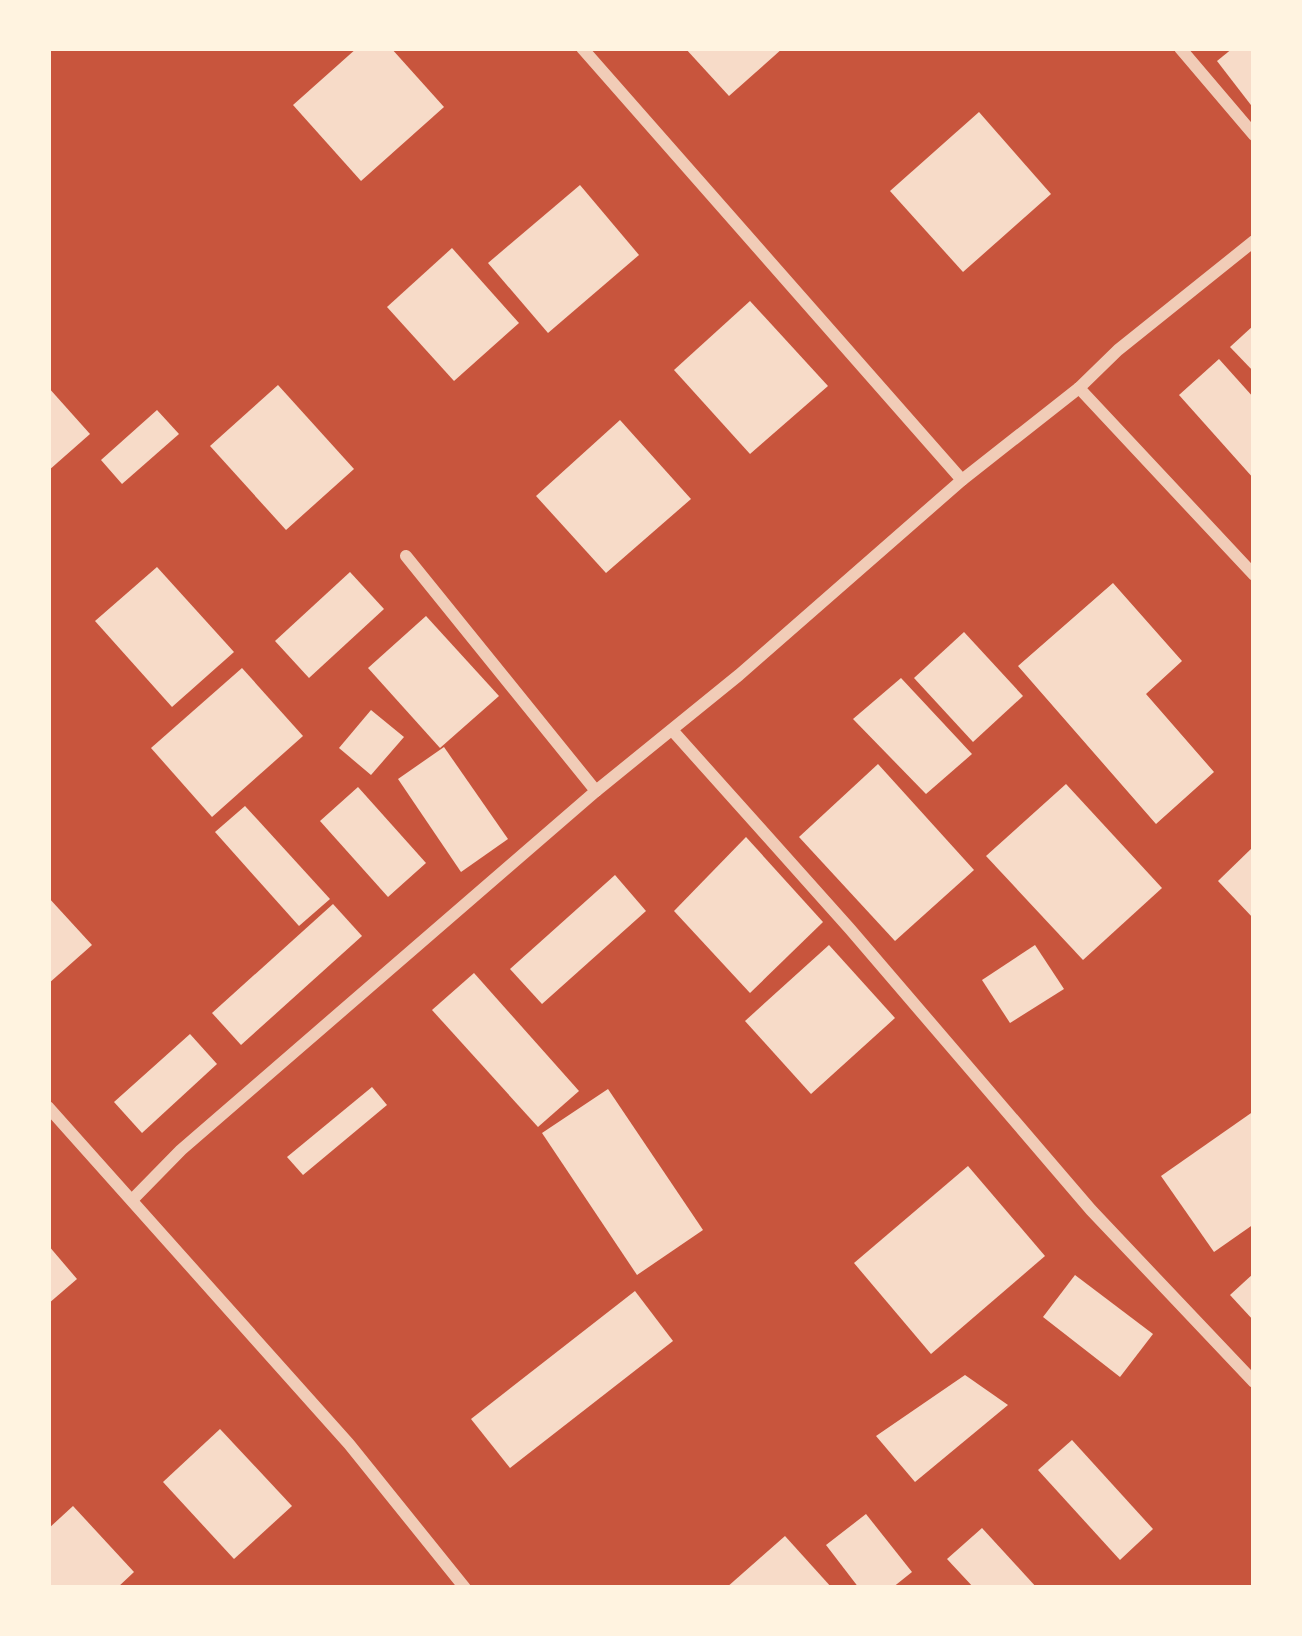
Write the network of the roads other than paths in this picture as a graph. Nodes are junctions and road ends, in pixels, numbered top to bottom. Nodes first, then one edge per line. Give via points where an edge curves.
1 (583, 48) edge
2 (1180, 48) edge
3 (1254, 135) edge
4 (1254, 241) edge
5 (1079, 388) junction
6 (962, 480) junction
7 (406, 556) dead end
8 (1254, 575) edge
9 (672, 730) junction
10 (596, 791) junction
11 (48, 1107) edge
12 (132, 1200) junction
13 (1254, 1382) edge
14 (465, 1588) edge

1 - 6 street
2 - 3 street
4 - 5 street
5 - 6 street
5 - 8 street
6 - 9 street
7 - 10 street
9 - 10 street
9 - 13 street via 1091,1210
10 - 12 street
11 - 12 street
12 - 14 street

